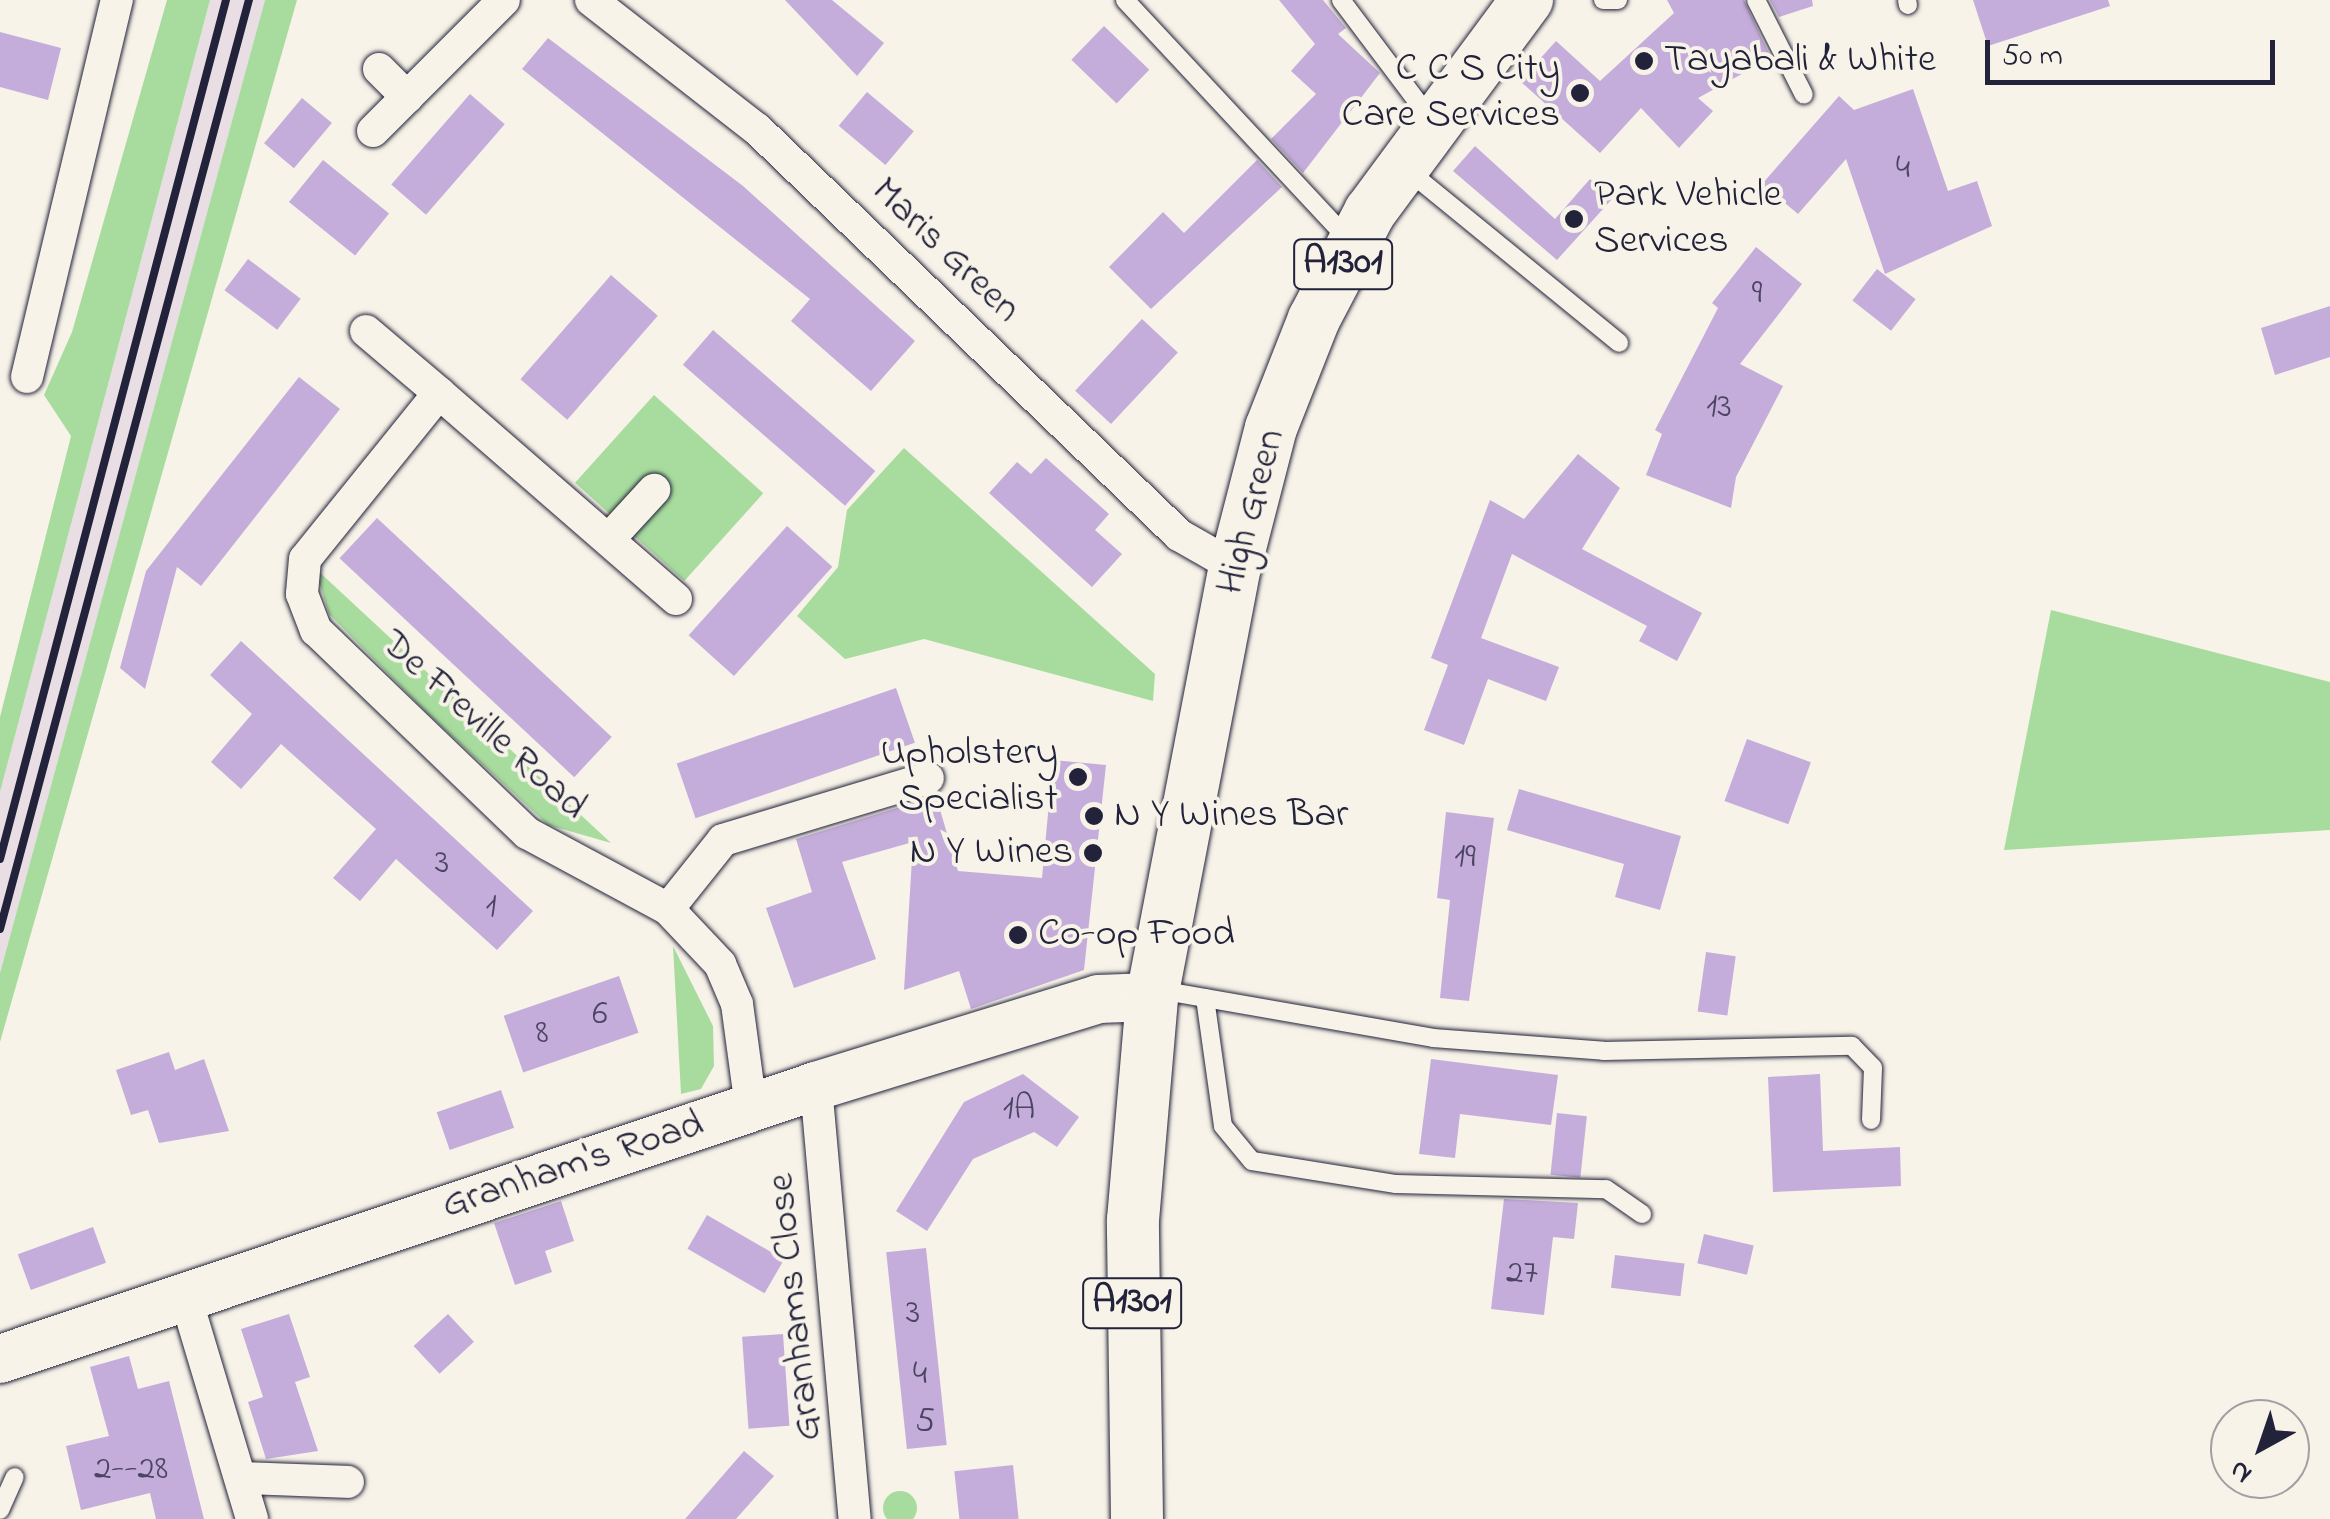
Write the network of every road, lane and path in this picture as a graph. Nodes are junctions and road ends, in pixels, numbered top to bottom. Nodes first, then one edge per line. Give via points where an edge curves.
1 (117, 0) edge
2 (504, 0) edge
3 (591, 0) edge
4 (1125, 0) edge
5 (1341, 0) edge
6 (1527, 0) edge
7 (1602, 0) edge
8 (1618, 0) edge
9 (1756, 0) edge
10 (380, 69) dead end
11 (1804, 96) dead end
12 (408, 97) junction
13 (1435, 124) junction
14 (373, 131) dead end
15 (1403, 167) junction
16 (1353, 244) junction
17 (366, 331) dead end
18 (1619, 343) dead end
19 (27, 377) dead end
20 (439, 394) junction
21 (654, 490) dead end
22 (609, 539) junction
23 (1234, 567) junction
24 (676, 600) dead end
25 (928, 778) dead end
26 (668, 910) junction
27 (1153, 993) junction
28 (1205, 998) junction
29 (816, 1086) junction
30 (751, 1107) junction
31 (1871, 1120) dead end
32 (1642, 1214) dead end
33 (184, 1292) junction
34 (0, 1359) edge
35 (14, 1477) dead end
36 (244, 1478) junction
37 (348, 1482) dead end
38 (0, 1510) edge
39 (252, 1519) edge
40 (855, 1519) edge
41 (1137, 1519) edge

1 - 19 street
2 - 12 street
3 - 23 street, Maris Green via 757,129 1179,534
4 - 16 lane
5 - 13 lane
6 - 13 main road, High Green / A1301
7 - 8 lane
9 - 11 lane
10 - 12 street
12 - 14 street
13 - 15 main road, High Green / A1301
15 - 16 main road, High Green / A1301
15 - 18 lane
16 - 23 main road, High Green / A1301 via 1272,428
17 - 20 street
20 - 22 street
20 - 26 street, De Freville Road via 306,559 302,594 316,630 527,833
21 - 22 street
22 - 24 street
23 - 27 main road, High Green / A1301
25 - 26 street via 722,840
26 - 30 street, De Freville Road via 720,964 732,990
27 - 28 lane
27 - 29 street, Granham's Road via 1098,999
27 - 41 main road, High Green / A1301 via 1133,1220
28 - 31 lane via 1433,1038 1604,1051 1852,1046 1872,1068
28 - 32 lane via 1224,1126 1252,1160 1396,1184 1606,1190
29 - 30 street, Granham's Road
29 - 40 street, Granhams Close
30 - 33 street, Granham's Road
33 - 34 street, Granham's Road
33 - 36 street
35 - 38 lane
36 - 37 street
36 - 39 street

